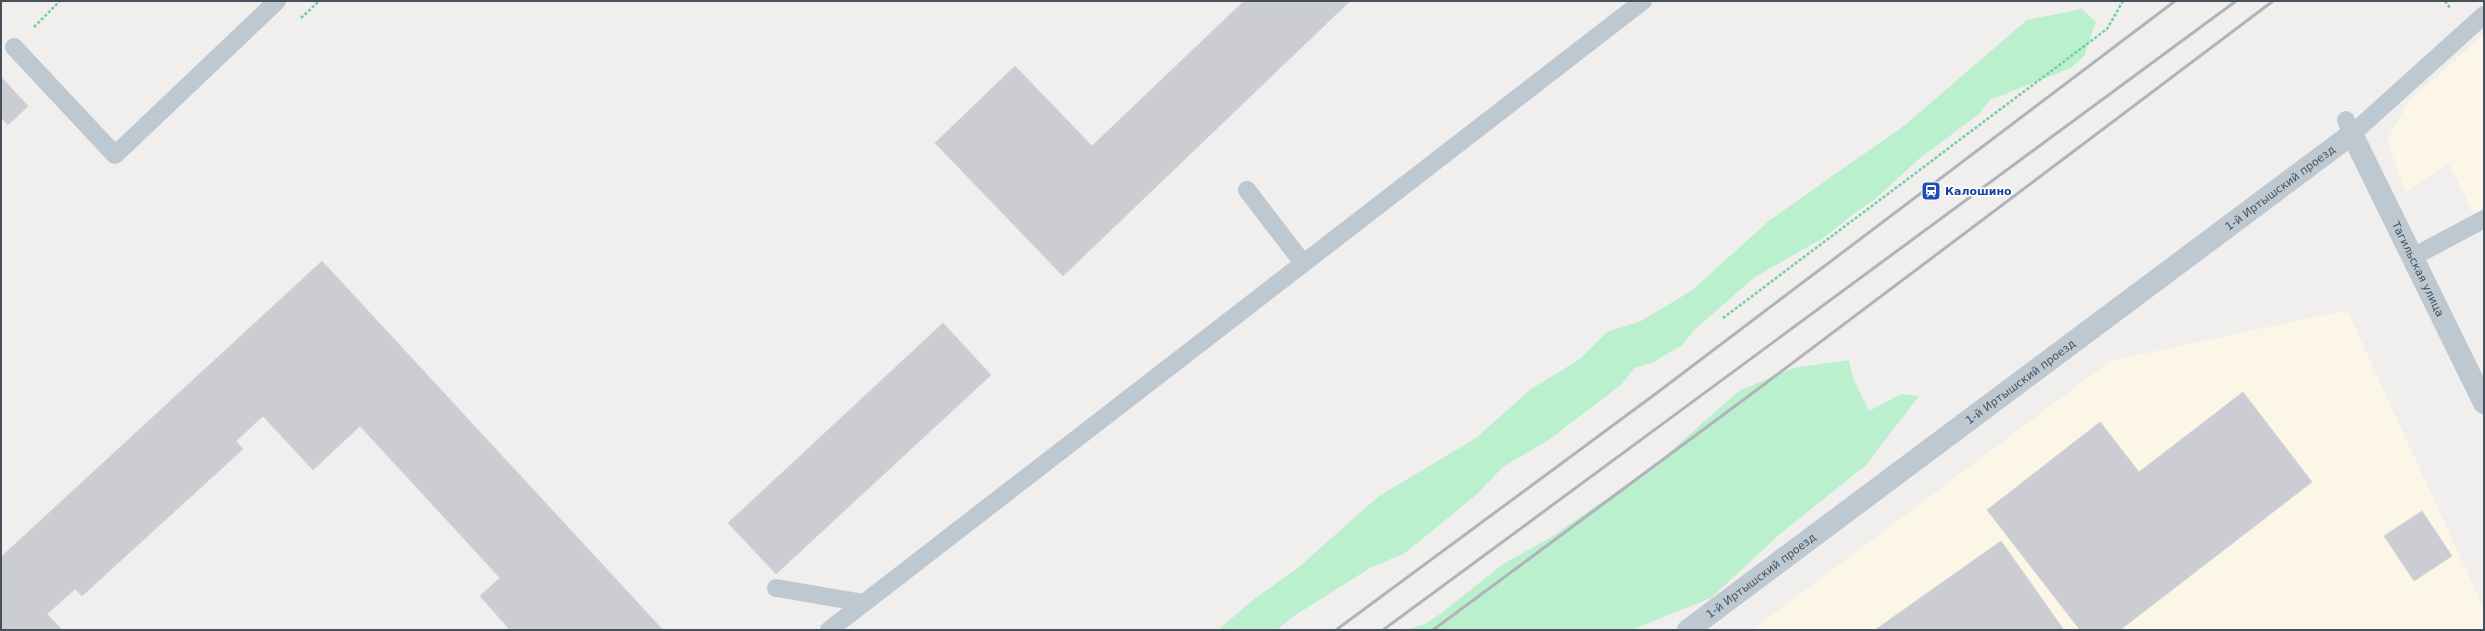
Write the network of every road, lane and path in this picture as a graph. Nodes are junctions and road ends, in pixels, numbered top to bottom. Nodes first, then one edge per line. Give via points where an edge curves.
1 (60, 1) edge
2 (1643, 1) edge
3 (2123, 1) edge
4 (274, 2) edge
5 (2484, 15) edge
6 (14, 47) joint
7 (2349, 127) junction
8 (1247, 190) dead end
9 (2484, 219) edge
10 (2412, 257) junction
11 (1303, 263) junction
12 (1723, 318) dead end
13 (2484, 403) edge
14 (776, 588) dead end
15 (864, 603) junction
16 (829, 630) edge
17 (1688, 630) edge

1 - 6 path
2 - 11 lane
3 - 12 path via 2107,29
4 - 6 lane via 115,155
5 - 7 lane
7 - 10 street, Тагильская улица
7 - 17 street, 1-й Иртышский проезд
8 - 11 lane
9 - 10 lane
10 - 13 street, Тагильская улица
11 - 15 lane
14 - 15 lane
15 - 16 lane

